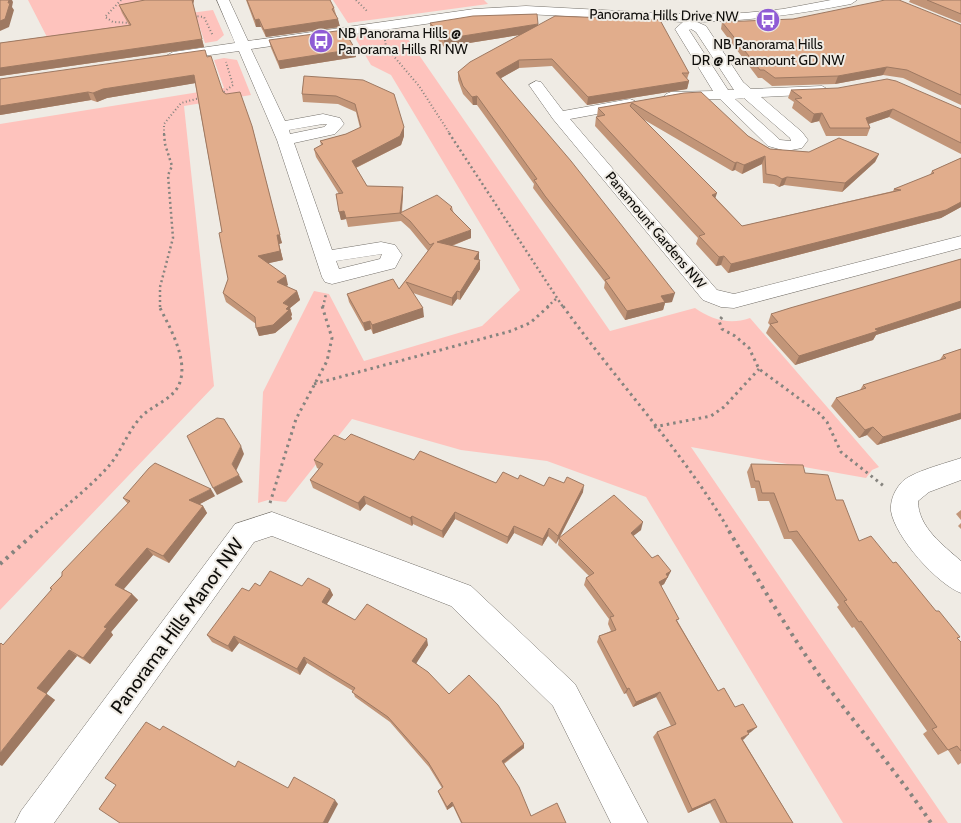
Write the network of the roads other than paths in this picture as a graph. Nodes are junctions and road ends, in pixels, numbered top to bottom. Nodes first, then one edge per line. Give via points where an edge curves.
1 (223, 0) edge
2 (851, 0) edge
3 (688, 17) junction
4 (237, 50) junction
5 (161, 58) edge
6 (536, 85) dead end
7 (834, 90) edge
8 (722, 94) junction
9 (750, 94) junction
10 (559, 116) junction
11 (961, 242) edge
12 (325, 257) junction
13 (961, 469) edge
14 (961, 580) edge
15 (33, 823) edge
16 (630, 823) edge

1 - 4 street
2 - 3 street, Panorama Hills Drive NW via 783,13
3 - 4 street, Panorama Hills Drive NW via 526,10 474,13
3 - 8 street via 682,29
3 - 9 street via 701,29 738,85
4 - 5 street, Panorama Hills Drive NW
4 - 12 street via 282,134
6 - 10 street, Panamount Gardens NW
7 - 9 street
8 - 9 street
8 - 9 street via 774,143 786,146 800,140
8 - 10 street via 682,95
10 - 11 street, Panamount Gardens NW via 710,295 721,300 734,301
12 - 12 street via 381,248 392,255 388,264 332,277
13 - 14 street via 911,488 904,501 905,516 914,533
15 - 16 street, Panorama Hills Manor NW via 245,533 272,524 460,596 564,695

